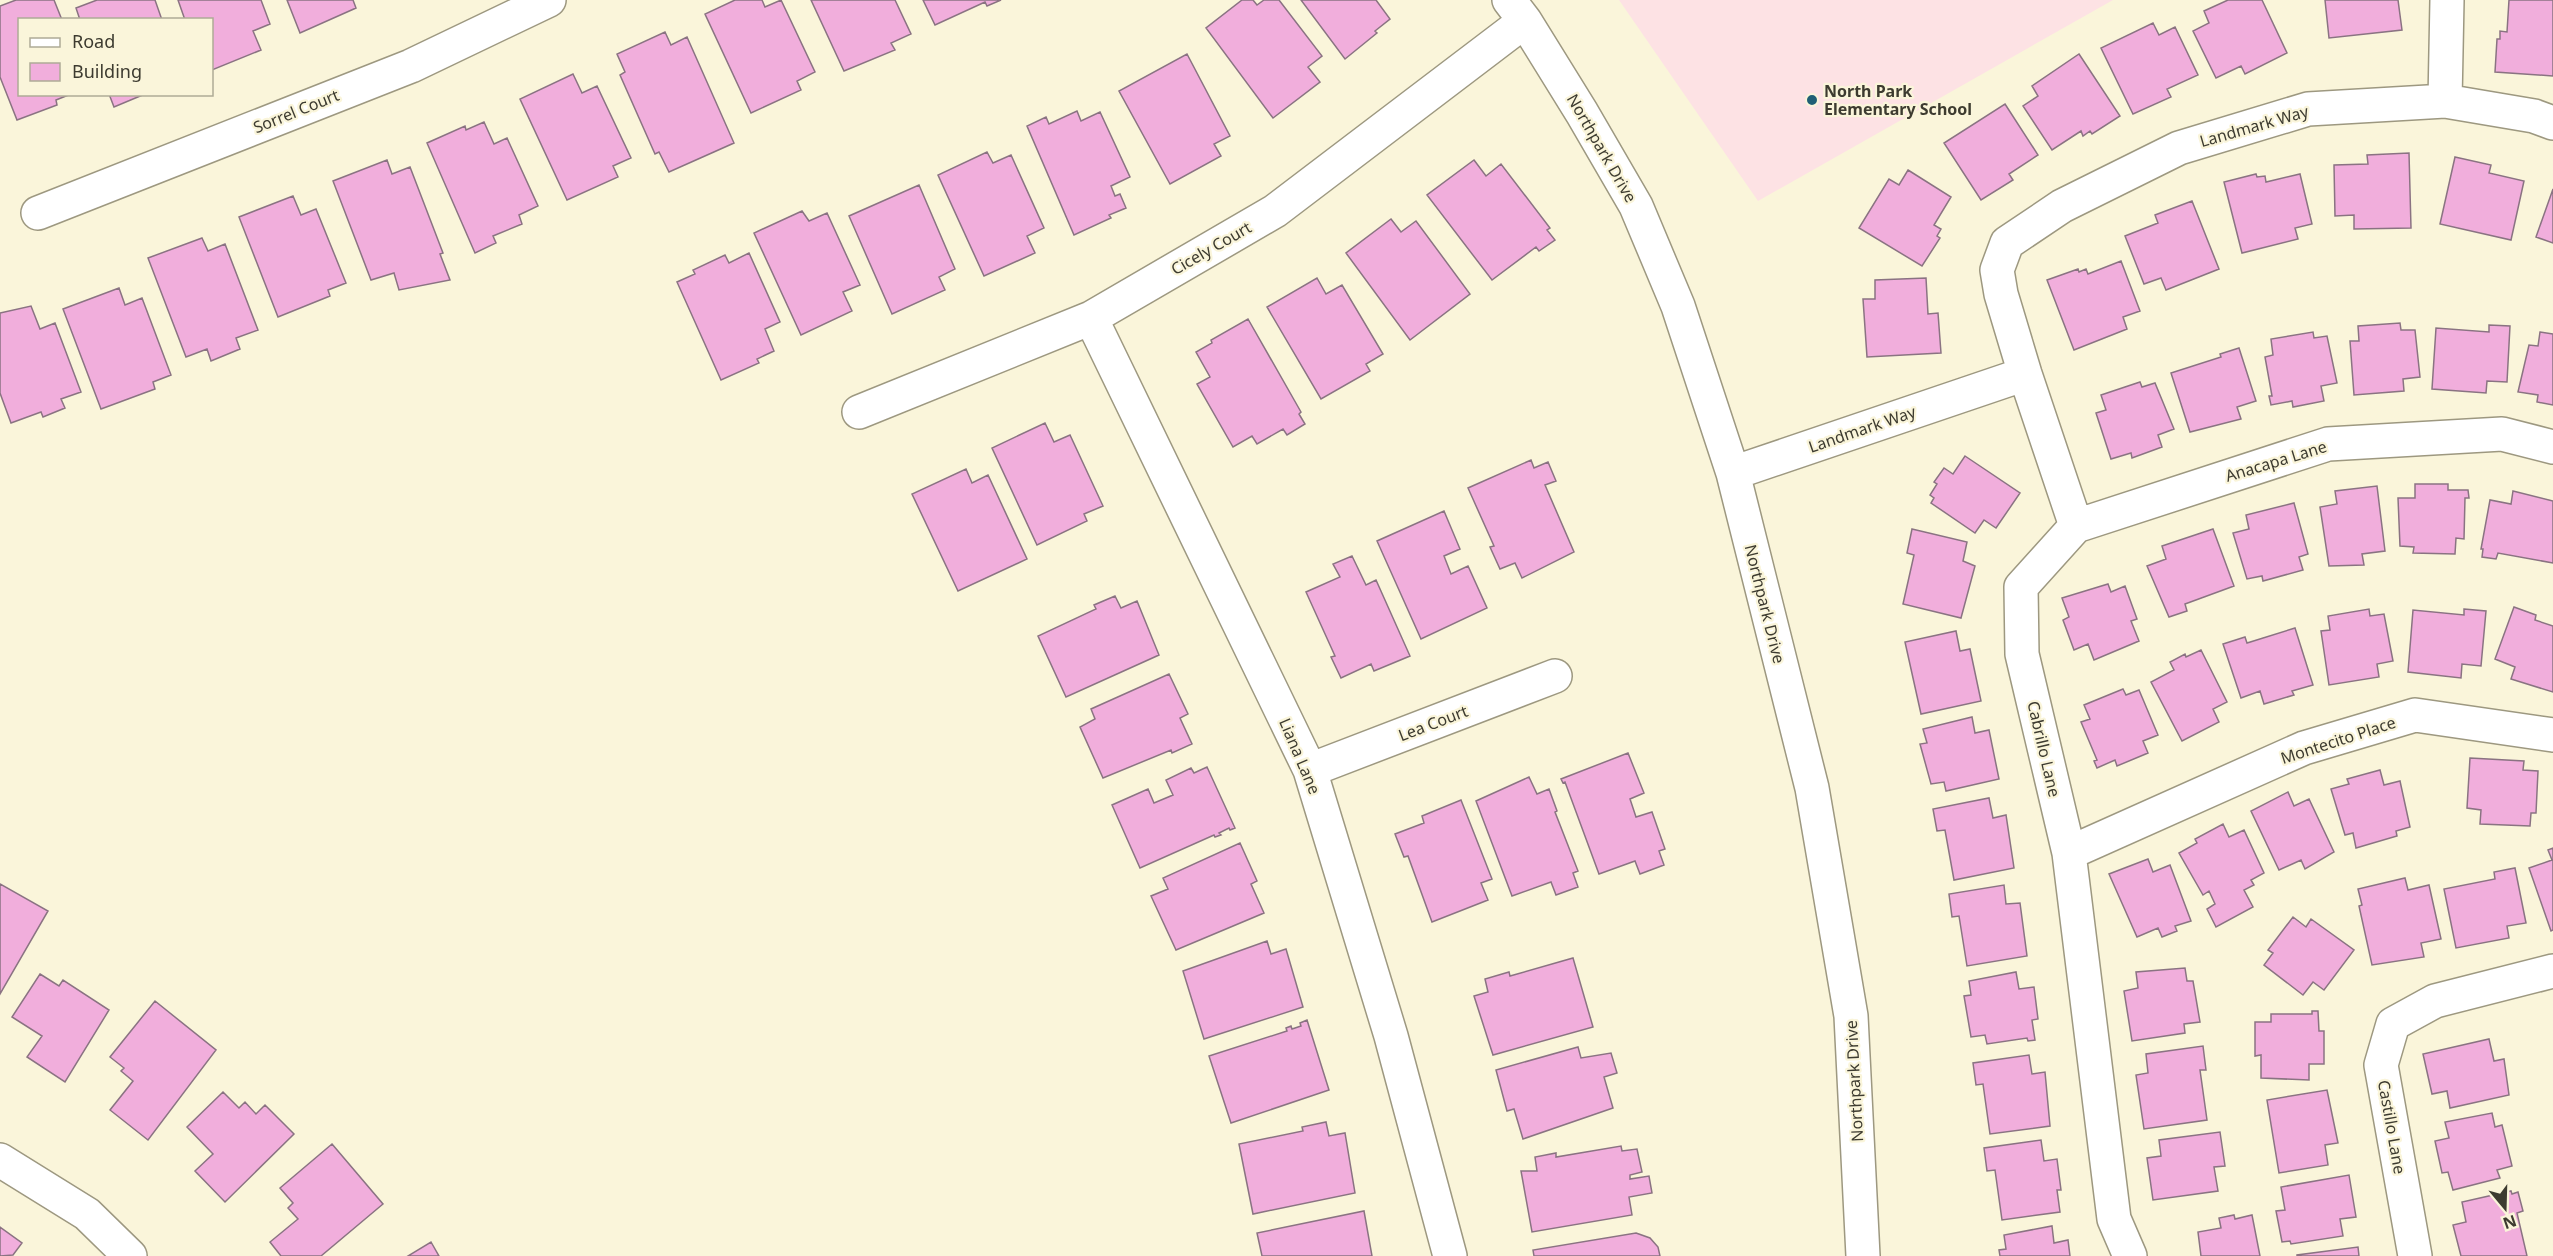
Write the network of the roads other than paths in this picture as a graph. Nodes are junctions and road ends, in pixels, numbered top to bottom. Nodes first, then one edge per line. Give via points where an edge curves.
1 (549, 0) edge
2 (2447, 0) edge
3 (1517, 11) edge
4 (2445, 101) junction
5 (2553, 123) edge
6 (38, 213) dead end
7 (1091, 318) junction
8 (2025, 374) junction
9 (860, 412) dead end
10 (2553, 447) edge
11 (1733, 473) junction
12 (2076, 526) junction
13 (1556, 676) dead end
14 (2553, 735) edge
15 (1310, 771) junction
16 (2069, 853) junction
17 (2553, 971) edge
18 (0, 1160) edge
19 (130, 1256) edge
20 (1450, 1256) edge
21 (1863, 1256) edge
22 (2130, 1256) edge
23 (2415, 1256) edge

1 - 6 street, Sorrel Court via 411,66
2 - 4 street
3 - 7 street, Cicely Court via 1275,211
3 - 11 street, Northpark Drive via 1636,206 1678,306
4 - 5 street, Landmark Way via 2534,116
4 - 8 street, Landmark Way via 2308,109 2179,148 2062,206 2007,243 1997,270
7 - 9 street, Cicely Court
7 - 15 street, Liana Lane
8 - 11 street, Landmark Way
8 - 12 street
10 - 12 street, Anacapa Lane via 2502,434 2328,444
11 - 21 street, Northpark Drive via 1812,788 1851,1016
12 - 16 street, Cabrillo Lane via 2020,587 2022,654
13 - 15 street, Lea Court
14 - 16 street, Montecito Place via 2415,715 2304,748
15 - 20 street, Liana Lane via 1391,1036
16 - 22 street, Cabrillo Lane via 2114,1219
17 - 23 street, Castillo Lane via 2435,1001 2393,1024 2381,1065
18 - 19 street via 87,1214

